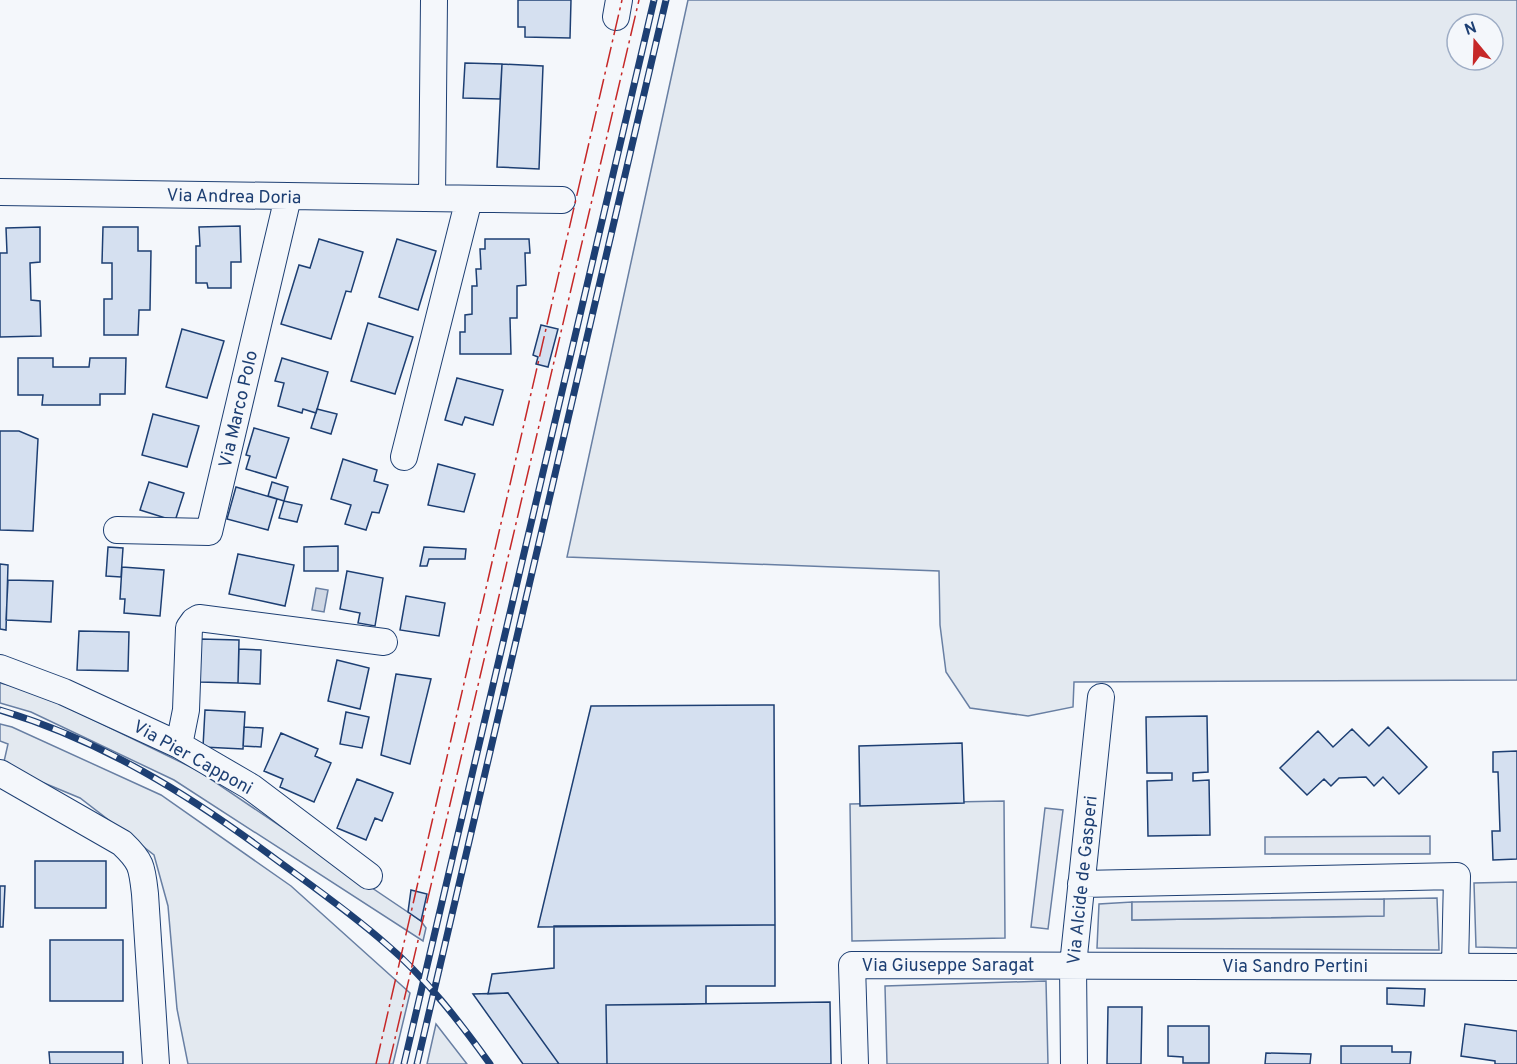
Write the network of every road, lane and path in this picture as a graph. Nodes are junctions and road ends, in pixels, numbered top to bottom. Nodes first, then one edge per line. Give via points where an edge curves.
1 (434, 0) edge
2 (0, 192) edge
3 (288, 197) junction
4 (432, 198) junction
5 (469, 199) junction
6 (562, 200) dead end
7 (404, 457) dead end
8 (117, 530) dead end
9 (384, 642) dead end
10 (0, 668) edge
11 (1101, 697) dead end
12 (179, 745) junction
13 (0, 773) edge
14 (369, 876) dead end
15 (1081, 884) junction
16 (1073, 965) junction
17 (1455, 967) junction
18 (1517, 967) edge
19 (156, 1064) edge
20 (855, 1064) edge
21 (1074, 1064) edge

1 - 4 street
2 - 3 street, Via Andrea Doria
3 - 4 street, Via Andrea Doria
3 - 8 street, Via Marco Polo via 209,531
4 - 5 street, Via Andrea Doria
5 - 6 street, Via Andrea Doria
5 - 7 street
9 - 12 street via 199,618 189,628 186,710
10 - 12 street, Via Pier Capponi via 64,692
11 - 15 street, Via Alcide de Gasperi
12 - 14 street, Via Pier Capponi via 251,787
13 - 19 street via 122,843 138,858 145,894
15 - 16 street, Via Alcide de Gasperi
15 - 17 street via 1457,876
16 - 17 street, Via Sandro Pertini
16 - 20 street, Via Giuseppe Saragat via 852,964
16 - 21 street, Via Alcide de Gasperi
17 - 18 street, Via Sandro Pertini

